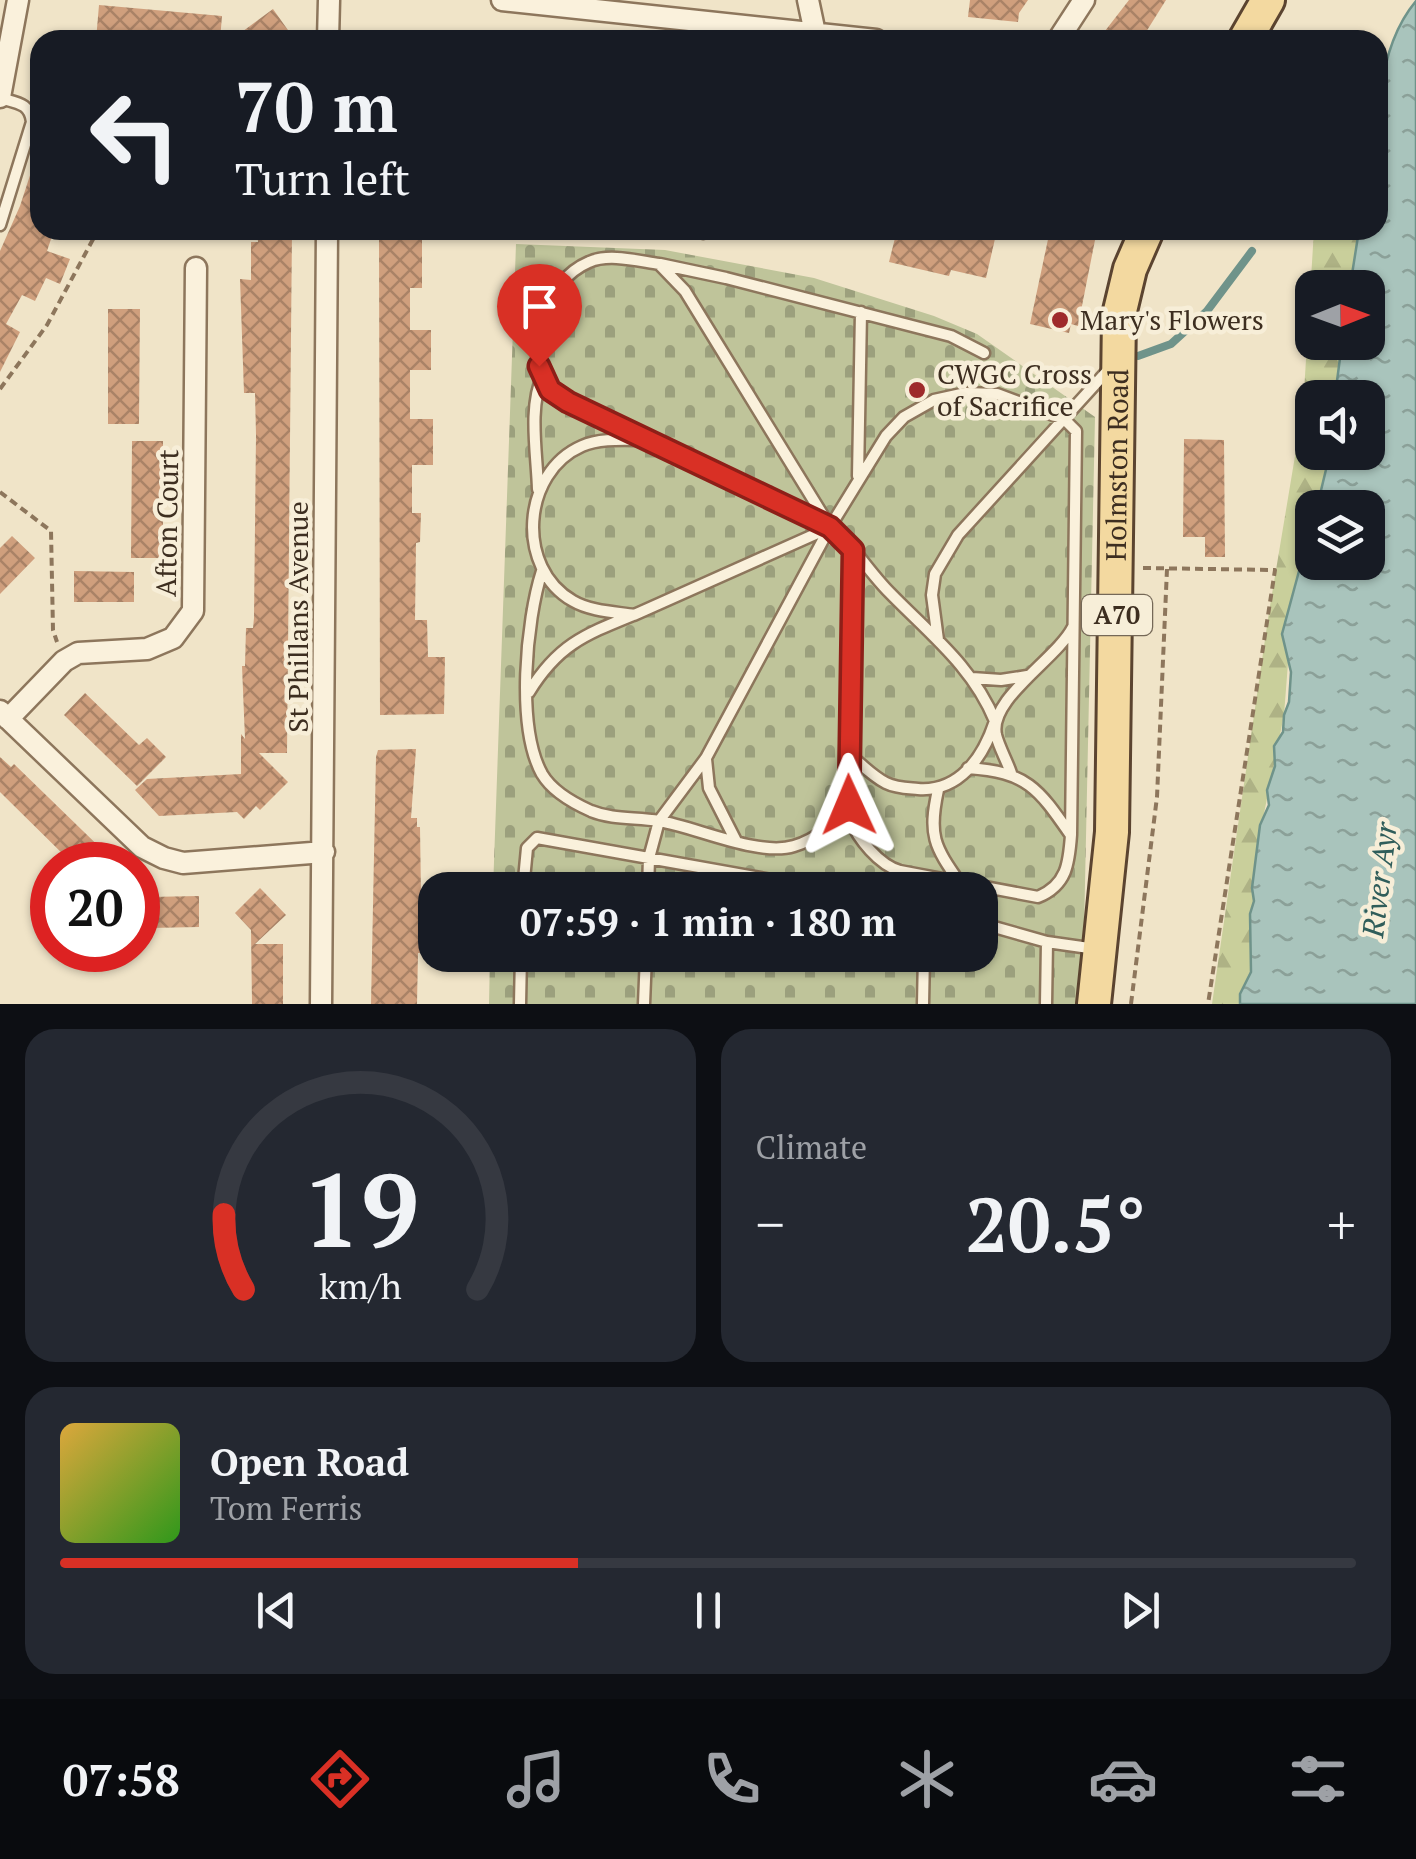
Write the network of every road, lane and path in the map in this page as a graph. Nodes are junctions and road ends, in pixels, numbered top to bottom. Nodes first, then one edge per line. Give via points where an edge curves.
1 (18, 0) edge
2 (329, 0) edge
3 (502, 0) edge
4 (808, 0) edge
5 (1084, 0) edge
6 (1268, 0) edge
7 (516, 1) edge
8 (328, 30) edge
9 (708, 30) edge
10 (814, 30) edge
11 (1064, 30) edge
12 (1252, 30) edge
13 (0, 98) edge
14 (25, 105) junction
15 (30, 106) edge
16 (30, 111) edge
17 (30, 128) edge
18 (0, 225) edge
19 (93, 240) edge
20 (328, 240) edge
21 (1143, 240) edge
22 (658, 264) junction
23 (196, 268) dead end
24 (861, 312) junction
25 (984, 352) dead end
26 (1116, 362) junction
27 (543, 375) junction
28 (0, 389) edge
29 (1064, 419) junction
30 (648, 440) junction
31 (858, 481) junction
32 (538, 490) junction
33 (0, 492) edge
34 (830, 527) junction
35 (853, 550) junction
36 (1118, 567) junction
37 (1167, 569) junction
38 (542, 570) junction
39 (634, 614) junction
40 (1075, 622) junction
41 (938, 641) junction
42 (64, 661) junction
43 (1028, 676) junction
44 (972, 678) junction
45 (528, 694) junction
46 (4, 715) edge
47 (995, 721) junction
48 (848, 753) junction
49 (706, 758) junction
50 (968, 768) junction
51 (1011, 773) junction
52 (938, 790) junction
53 (849, 805) junction
54 (659, 821) junction
55 (1071, 835) junction
56 (736, 841) junction
57 (324, 852) junction
58 (649, 858) junction
59 (525, 872) edge
60 (649, 872) edge
61 (726, 872) edge
62 (909, 872) edge
63 (954, 872) edge
64 (998, 890) edge
65 (998, 928) edge
66 (1047, 942) junction
67 (1100, 950) junction
68 (521, 972) edge
69 (645, 972) edge
70 (924, 972) edge
71 (321, 1004) edge
72 (520, 1004) edge
73 (644, 1004) edge
74 (923, 1004) edge
75 (1046, 1004) edge
76 (1094, 1004) edge
77 (1131, 1004) edge
78 (1208, 1004) edge

1 - 13 street
2 - 8 street
3 - 7 street
4 - 10 street
5 - 11 street
6 - 12 main road
7 - 9 street
13 - 14 lane
14 - 15 lane
14 - 16 lane
17 - 18 lane
19 - 28 path via 47,325
20 - 57 street, St Phillans Avenue
21 - 26 main road, Holmston Road / A70 via 1122,300
22 - 24 lane
22 - 27 lane via 599,259 565,280 548,300 539,332
22 - 34 lane via 686,292
23 - 42 street, Afton Court via 194,611 173,638 147,649 78,653
24 - 25 lane
24 - 31 lane
26 - 29 lane
26 - 36 main road, Holmston Road / A70
27 - 30 lane via 550,390 568,402
27 - 32 lane via 535,428
29 - 31 lane via 997,394 934,400 886,436
29 - 40 lane via 1076,431
29 - 41 lane via 958,535 935,574
30 - 32 lane via 584,445 547,474
30 - 34 lane
31 - 34 lane
32 - 38 lane via 532,520
33 - 42 path via 52,532 53,630
34 - 35 lane
34 - 39 lane
34 - 49 lane
35 - 41 lane
35 - 48 lane
36 - 37 path
36 - 67 main road, Holmston Road / A70 via 1112,832
37 - 77 path via 1157,797
37 - 78 path via 1275,570
38 - 39 lane via 572,601
38 - 45 lane via 532,603
39 - 45 lane via 576,638
40 - 43 lane via 1062,646
40 - 55 lane
41 - 44 lane
42 - 46 street
43 - 44 lane
43 - 47 lane
44 - 47 lane
45 - 54 lane via 528,737 543,777 564,797 611,818
46 - 57 street via 142,847 164,858 184,863
47 - 50 lane
47 - 51 lane
48 - 52 lane via 885,783
48 - 53 lane
49 - 54 lane
49 - 56 lane via 709,788
50 - 51 lane
50 - 52 lane
51 - 55 lane via 1045,799
52 - 63 lane via 931,822
53 - 56 lane via 826,830 792,847
53 - 62 lane via 870,849 890,868
54 - 56 lane
54 - 58 lane
55 - 64 lane via 1068,867 1050,892 1038,898
57 - 71 street, St Phillans Avenue
58 - 59 lane via 536,838 527,848
58 - 60 lane
58 - 61 lane
65 - 66 lane
66 - 67 lane
66 - 75 lane
67 - 76 main road, Holmston Road / A70
68 - 72 lane
69 - 73 lane
70 - 74 lane

